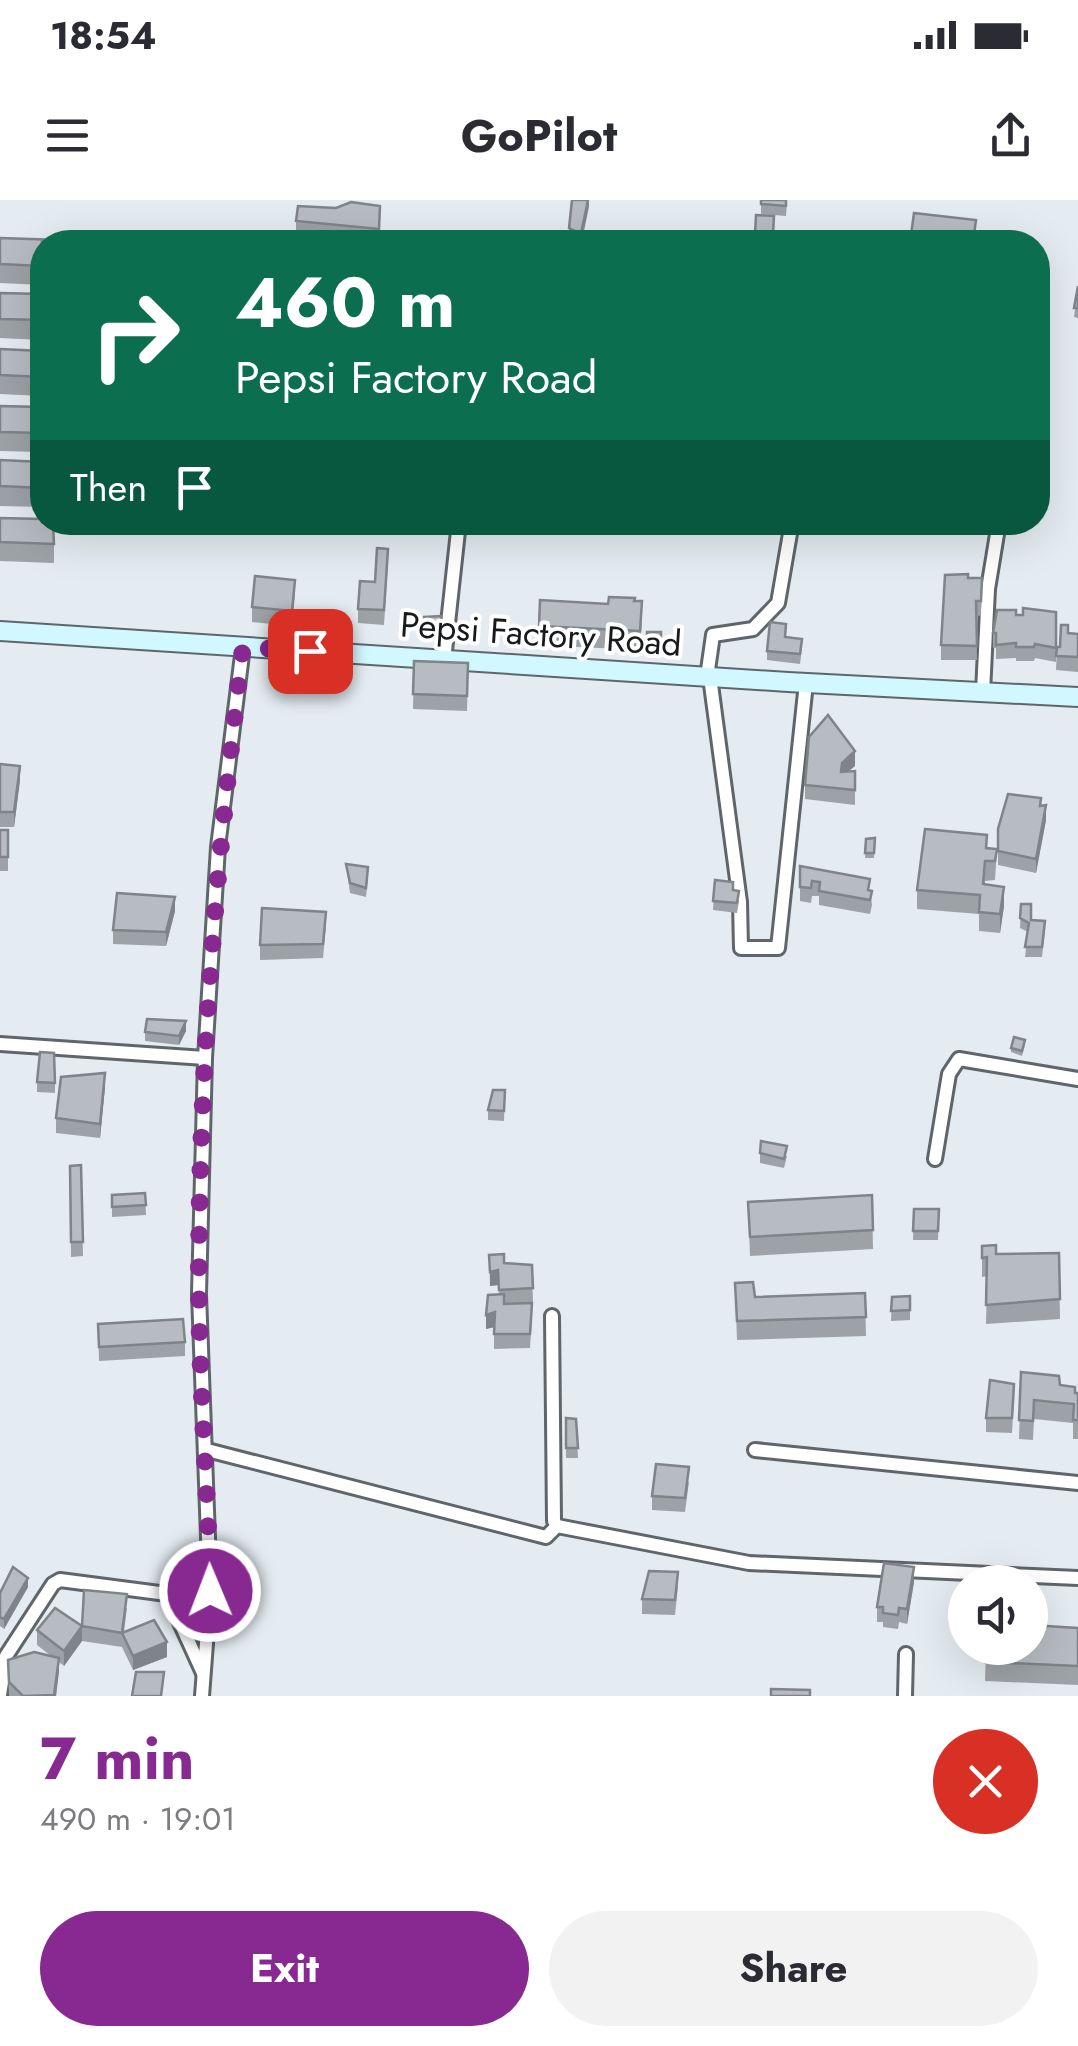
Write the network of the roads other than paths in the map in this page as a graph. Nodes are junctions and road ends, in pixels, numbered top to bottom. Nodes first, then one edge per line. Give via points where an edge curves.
1 (458, 535) edge
2 (790, 535) edge
3 (998, 535) edge
4 (0, 631) edge
5 (243, 647) junction
6 (444, 660) junction
7 (708, 677) junction
8 (806, 683) junction
9 (982, 692) junction
10 (1078, 697) edge
11 (0, 1044) edge
12 (204, 1058) junction
13 (1078, 1079) edge
14 (935, 1159) dead end
15 (552, 1316) dead end
16 (207, 1450) junction
17 (755, 1450) dead end
18 (1078, 1483) edge
19 (557, 1526) junction
20 (1078, 1578) edge
21 (906, 1654) dead end
22 (204, 1676) junction
23 (0, 1695) edge
24 (202, 1696) edge
25 (905, 1696) edge

1 - 6 street
2 - 7 street via 778,603 753,629 713,635
3 - 9 street
4 - 5 main road, Pepsi Factory Road
5 - 6 main road, Pepsi Factory Road
5 - 12 street via 218,847
6 - 7 main road, Pepsi Factory Road
7 - 8 main road, Pepsi Factory Road
7 - 8 street via 741,948 778,948
8 - 9 main road, Pepsi Factory Road
9 - 10 main road, Pepsi Factory Road
11 - 12 street
12 - 16 street via 199,1294
13 - 14 street via 960,1059 949,1074
15 - 19 street
16 - 19 street via 546,1537
16 - 22 street
17 - 18 street
19 - 20 street via 749,1563
21 - 25 street
22 - 23 street via 167,1594 60,1580 6,1656
22 - 24 street

